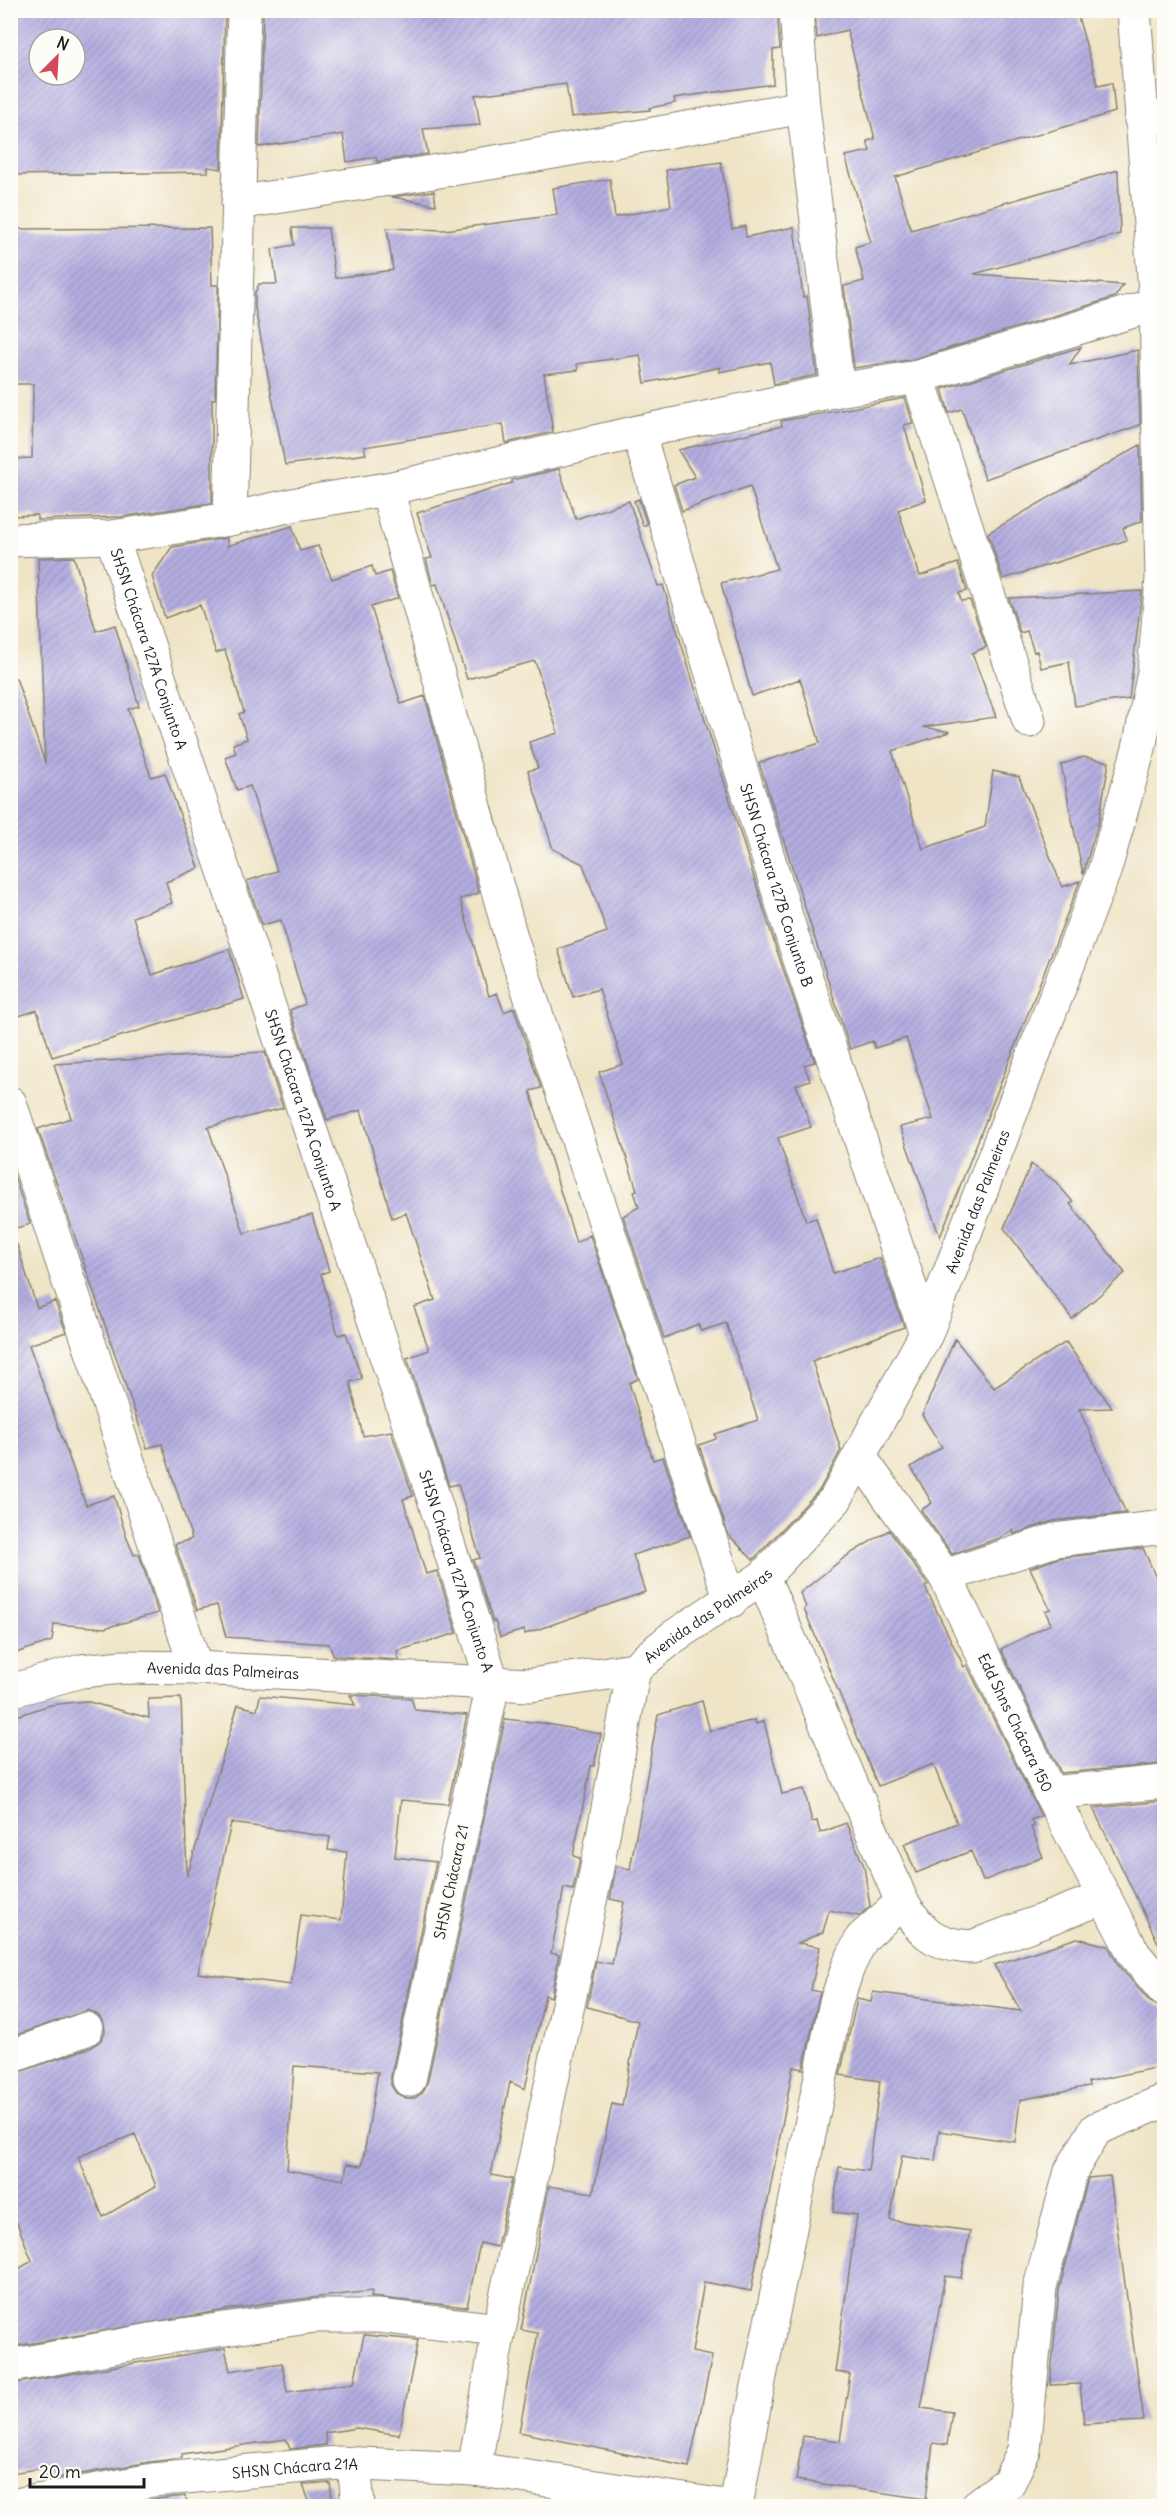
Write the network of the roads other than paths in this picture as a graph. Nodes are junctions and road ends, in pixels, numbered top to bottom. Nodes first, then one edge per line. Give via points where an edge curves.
1 (244, 10) edge
2 (796, 10) edge
3 (1134, 10) edge
4 (803, 107) junction
5 (1153, 118) edge
6 (238, 203) junction
7 (1156, 304) junction
8 (918, 377) junction
9 (838, 390) junction
10 (638, 432) junction
11 (387, 489) junction
12 (230, 519) junction
13 (112, 537) junction
14 (10, 540) edge
15 (1159, 673) edge
16 (1029, 721) dead end
17 (10, 1103) edge
18 (926, 1334) junction
19 (860, 1457) junction
20 (1164, 1527) edge
21 (945, 1576) junction
22 (764, 1577) junction
23 (731, 1601) junction
24 (196, 1668) junction
25 (634, 1669) junction
26 (493, 1684) junction
27 (10, 1691) edge
28 (1164, 1782) edge
29 (1050, 1793) junction
30 (1106, 1897) junction
31 (902, 1902) junction
32 (1164, 1990) edge
33 (86, 2029) dead end
34 (10, 2057) edge
35 (409, 2080) dead end
36 (1164, 2101) edge
37 (499, 2330) junction
38 (10, 2366) edge
39 (354, 2463) junction
40 (474, 2469) junction
41 (10, 2506) edge
42 (358, 2506) edge
43 (725, 2506) edge
44 (736, 2506) edge
45 (977, 2506) edge

1 - 6 street
2 - 4 street
3 - 5 street, Avenida das Palmeiras
4 - 6 street
4 - 9 street
5 - 7 street, Avenida das Palmeiras
6 - 12 street
7 - 8 street
7 - 15 street, Avenida das Palmeiras via 1162,579
8 - 9 street
8 - 16 street
9 - 10 street
10 - 11 street
10 - 18 street, SHSN Chácara 127B Conjunto B via 793,939
11 - 12 street
11 - 23 street via 512,941
12 - 13 street
13 - 14 street
13 - 26 street, SHSN Chácara 127A Conjunto A
15 - 18 street, Avenida das Palmeiras via 1105,869
17 - 24 street
18 - 19 street, Avenida das Palmeiras
19 - 21 street, Edd Shns Chácara 150
19 - 22 street, Avenida das Palmeiras via 835,1500
20 - 21 street via 1055,1540
21 - 29 street, Edd Shns Chácara 150
22 - 23 street, Avenida das Palmeiras
22 - 31 street
23 - 25 street, Avenida das Palmeiras via 673,1637
24 - 26 street, Avenida das Palmeiras
24 - 27 street, Avenida das Palmeiras via 81,1671
25 - 26 street, Avenida das Palmeiras via 531,1685
25 - 37 street via 597,1873
26 - 35 street, SHSN Chácara 21
28 - 29 street
29 - 30 street, Edd Shns Chácara 150
30 - 31 street via 972,1947 933,1938 919,1928
30 - 32 street, Edd Shns Chácara 150 via 1134,1954
31 - 44 street via 862,1938 836,2002
33 - 34 street
36 - 45 street via 1096,2129 1071,2171 1040,2287 1024,2450 1009,2482
37 - 38 street via 378,2316 315,2316 162,2338
37 - 40 street
39 - 40 street, SHSN Chácara 21A
39 - 41 street, SHSN Chácara 21A via 153,2480
39 - 42 street
40 - 43 street, SHSN Chácara 21A

